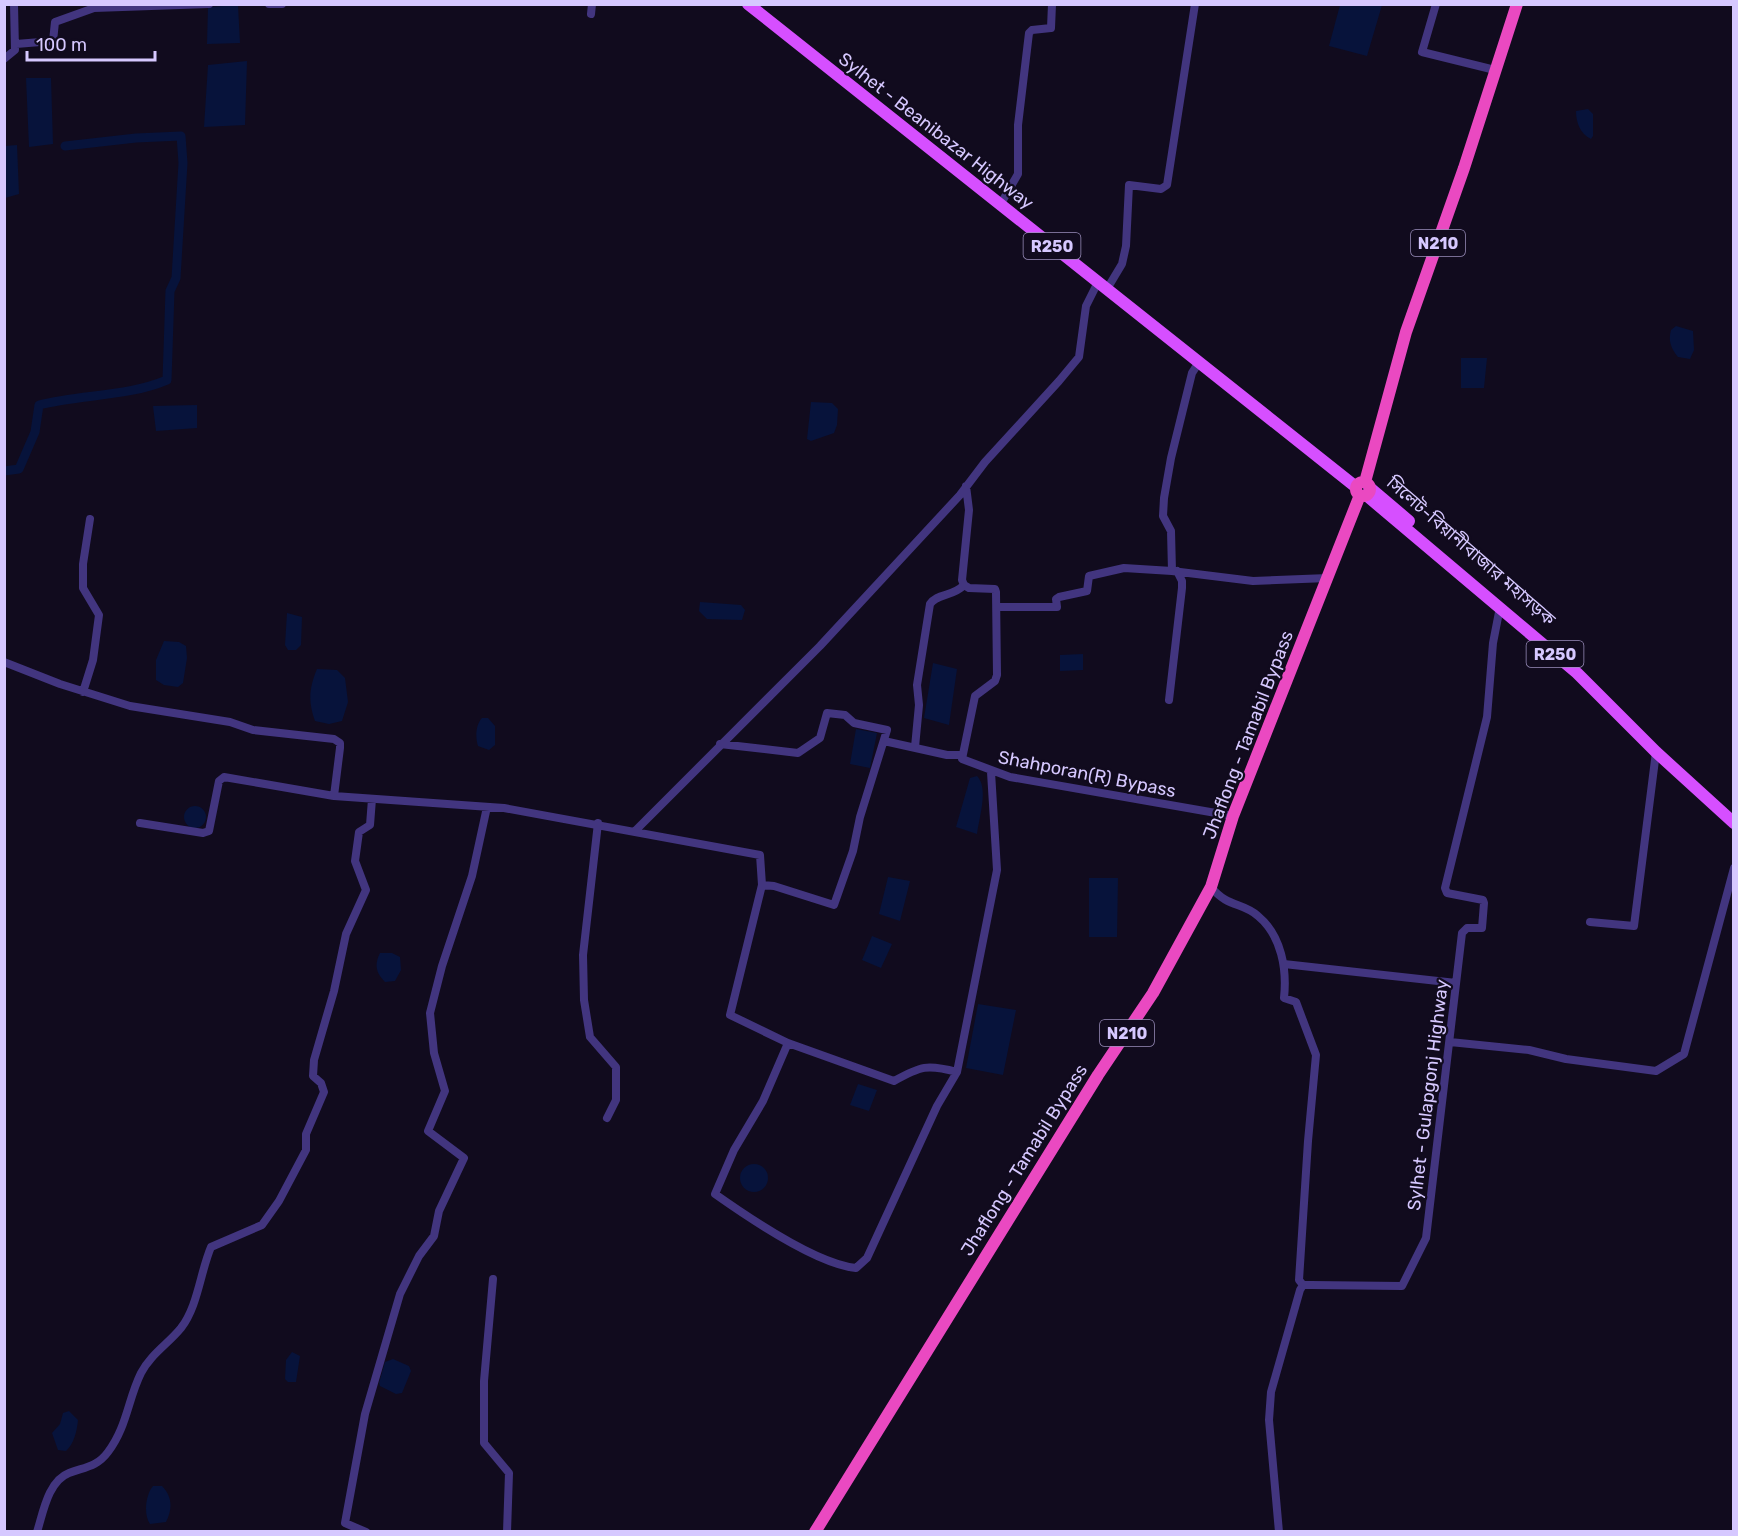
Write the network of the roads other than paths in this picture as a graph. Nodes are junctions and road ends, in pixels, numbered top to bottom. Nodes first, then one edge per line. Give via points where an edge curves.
1 (14, 4) edge
2 (209, 4) edge
3 (269, 4) edge
4 (282, 4) edge
5 (592, 4) edge
6 (748, 4) edge
7 (758, 4) edge
8 (1052, 4) edge
9 (1195, 4) edge
10 (1436, 4) edge
11 (1517, 4) edge
12 (591, 14) dead end
13 (16, 44) junction
14 (4, 59) edge
15 (1495, 70) junction
16 (1003, 200) junction
17 (1104, 283) junction
18 (1199, 362) junction
19 (966, 486) junction
20 (1363, 488) junction
21 (90, 519) dead end
22 (1174, 571) junction
23 (1328, 578) junction
24 (964, 585) junction
25 (997, 607) junction
26 (1500, 607) junction
27 (4, 662) edge
28 (82, 692) junction
29 (1168, 700) dead end
30 (884, 741) junction
31 (720, 744) junction
32 (915, 747) junction
33 (1656, 752) junction
34 (962, 755) junction
35 (991, 772) junction
36 (334, 795) junction
37 (372, 799) junction
38 (487, 807) junction
39 (1734, 813) edge
40 (1233, 816) junction
41 (140, 823) dead end
42 (598, 823) junction
43 (1734, 823) edge
44 (635, 831) junction
45 (1734, 868) edge
46 (762, 885) junction
47 (1211, 887) junction
48 (1590, 922) dead end
49 (1284, 964) junction
50 (1456, 983) junction
51 (1450, 1041) junction
52 (788, 1043) junction
53 (957, 1072) junction
54 (607, 1118) dead end
55 (493, 1280) dead end
56 (1303, 1285) junction
57 (38, 1532) edge
58 (366, 1532) edge
59 (507, 1532) edge
60 (815, 1532) edge
61 (1280, 1532) edge

1 - 13 street
2 - 13 street via 94,8 54,22 53,40
3 - 4 street
5 - 12 street
6 - 17 main road, Sylhet - Beanibazar Highway / R250
7 - 16 main road, Sylhet - Beanibazar Highway / R250
8 - 16 street via 1051,28 1029,33 1018,125 1018,174
9 - 17 street via 1167,186 1161,189 1129,184 1122,264
10 - 15 street via 1422,52
11 - 15 highway, Jhaflong - Tamabil Bypass / N210
13 - 14 street
15 - 20 highway, Jhaflong - Tamabil Bypass / N210 via 1406,332
16 - 17 main road, Sylhet - Beanibazar Highway / R250
17 - 18 main road, Sylhet - Beanibazar Highway / R250
17 - 19 street via 1086,306 1079,357
17 - 20 main road, Sylhet - Beanibazar Highway / R250
18 - 20 main road, Sylhet - Beanibazar Highway / R250
18 - 22 street via 1192,373 1164,498 1163,516 1171,531
19 - 24 street via 969,510
19 - 31 street via 820,646
20 - 23 highway, Jhaflong - Tamabil Bypass / N210
20 - 26 main road, সিলেট-বিয়ানীবাজার মহাসড়ক / R250
20 - 39 main road, সিলেট-বিয়ানীবাজার মহাসড়ক / R250 via 1580,669 1659,748
21 - 28 street via 83,588 99,615 93,660
22 - 23 street via 1253,581
22 - 25 street via 1113,570 1089,576 1087,591 1059,597 1057,607
22 - 29 street via 1182,588
23 - 40 highway, Jhaflong - Tamabil Bypass / N210
24 - 25 street via 995,589
24 - 32 street via 958,592 936,598 930,604 917,685
25 - 34 street via 998,675 975,696
26 - 33 main road, সিলেট-বিয়ানীবাজার মহাসড়ক / R250 via 1577,673
26 - 50 street, Sylhet - Gulapgonj Highway via 1487,717 1445,888 1447,893 1485,903 1482,928 1464,929 1462,933
27 - 28 street
28 - 36 street via 130,706 230,722 253,730 334,739 340,748
30 - 31 street via 887,730 827,713 820,738 798,753
30 - 32 street
30 - 46 street via 834,905
31 - 44 street
32 - 34 street
33 - 43 main road, সিলেট-বিয়ানীবাজার মহাসড়ক / R250
33 - 48 street via 1634,926
34 - 35 street, Shahporan(R) Bypass via 969,763
35 - 40 street, Shahporan(R) Bypass
35 - 53 street via 997,870
36 - 37 street
36 - 41 street via 224,777 219,781 209,831
37 - 38 street
37 - 57 street via 370,825 360,832 355,861 366,890 346,933 314,1060 313,1076 324,1092 306,1134 306,1150 262,1225 211,1247 193,1305 181,1328 141,1372 125,1425 107,1454 92,1467 66,1474 49,1494
38 - 42 street
38 - 58 street via 472,876 430,1013 434,1053 445,1091 428,1131 464,1158 439,1210 434,1236 400,1294 365,1414 345,1522
40 - 47 highway, Jhaflong - Tamabil Bypass / N210
42 - 44 street
42 - 54 street via 584,955 584,1000 590,1037 616,1067 616,1100
44 - 46 street via 760,855
45 - 51 street via 1684,1054 1656,1071
46 - 52 street via 730,1015
47 - 49 street via 1222,900 1258,915 1274,936
47 - 60 highway, Jhaflong - Tamabil Bypass / N210 via 1153,993 1098,1075
49 - 50 street
49 - 56 street via 1284,998 1296,1002 1316,1055 1299,1280
50 - 51 street, Sylhet - Gulapgonj Highway
51 - 56 street, Sylhet - Gulapgonj Highway via 1426,1238 1410,1272 1398,1287
52 - 53 street via 894,1081 917,1068 932,1065
52 - 53 street via 715,1194 771,1232 841,1267 856,1268 867,1258 937,1106
55 - 59 street via 484,1381 484,1443 509,1473
56 - 61 street via 1271,1392 1269,1420

